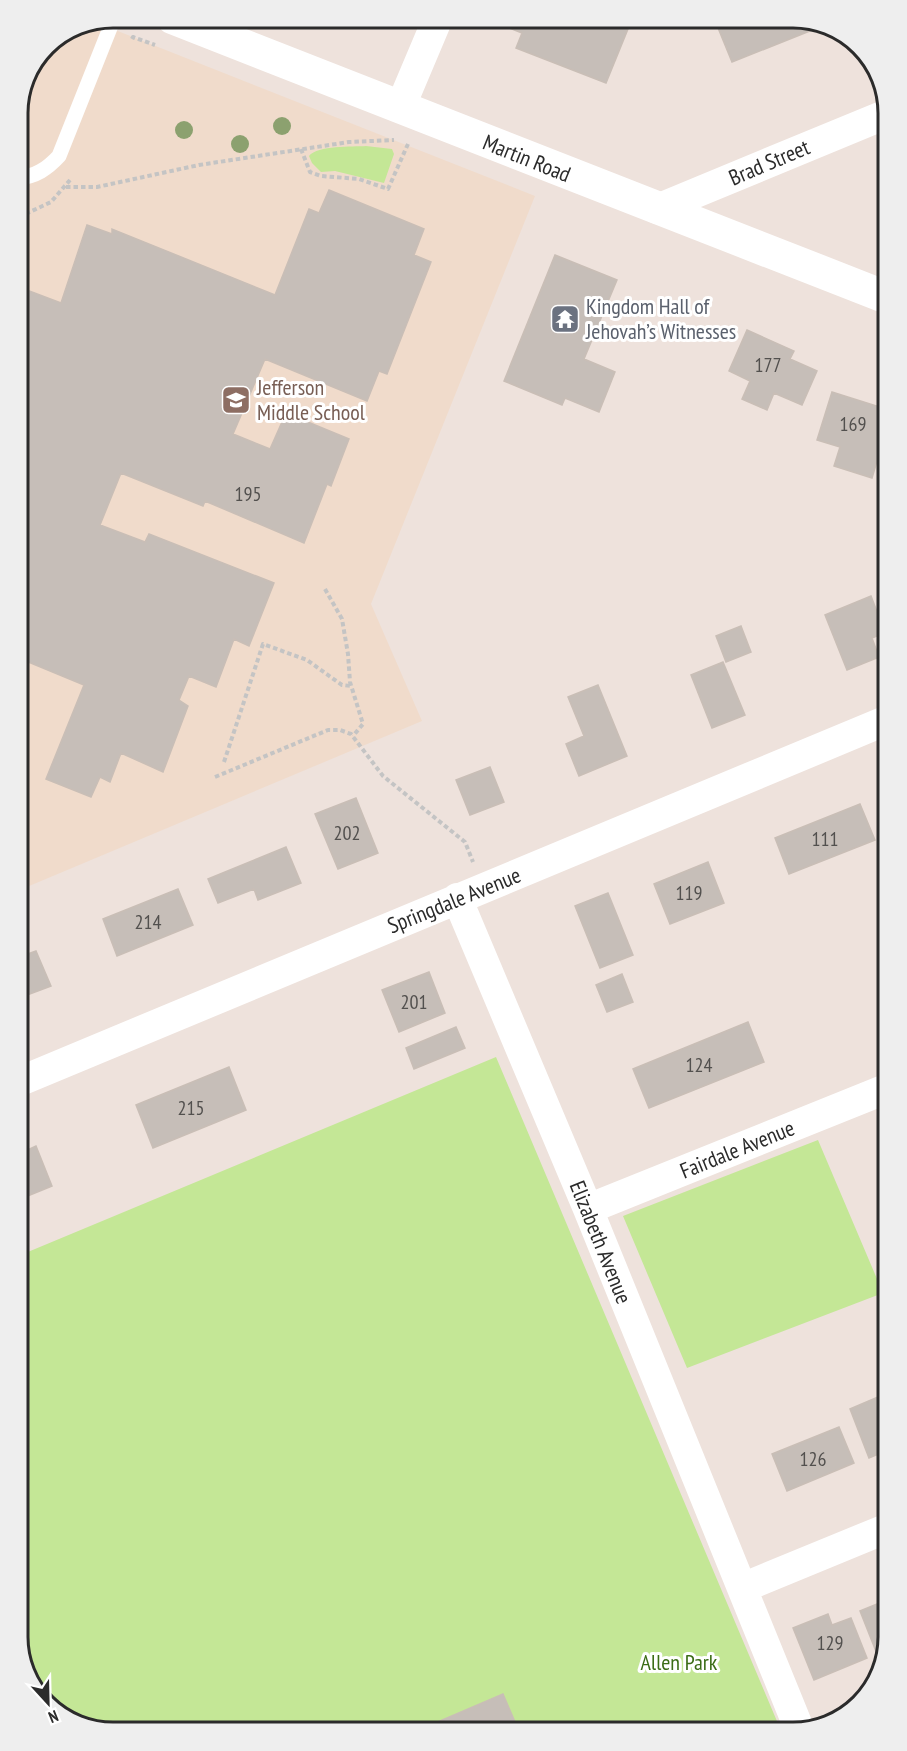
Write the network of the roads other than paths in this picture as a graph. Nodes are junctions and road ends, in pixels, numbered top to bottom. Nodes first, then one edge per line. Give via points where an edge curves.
1 (110, 28) edge
2 (195, 28) edge
3 (434, 28) edge
4 (878, 118) edge
5 (394, 122) junction
6 (29, 175) edge
7 (657, 209) junction
8 (878, 294) edge
9 (878, 724) edge
10 (457, 898) junction
11 (28, 1078) edge
12 (878, 1092) edge
13 (588, 1209) junction
14 (878, 1532) edge
15 (742, 1588) junction
16 (796, 1722) edge

1 - 6 lane via 59,156 41,172
2 - 5 street, Martin Road
3 - 5 street
4 - 7 street, Brad Street
5 - 7 street, Martin Road
7 - 8 street, Martin Road
9 - 10 street, Springdale Avenue
10 - 11 street, Springdale Avenue
10 - 13 street, Elizabeth Avenue
12 - 13 street, Fairdale Avenue
13 - 15 street, Elizabeth Avenue
14 - 15 street
15 - 16 street, Elizabeth Avenue

